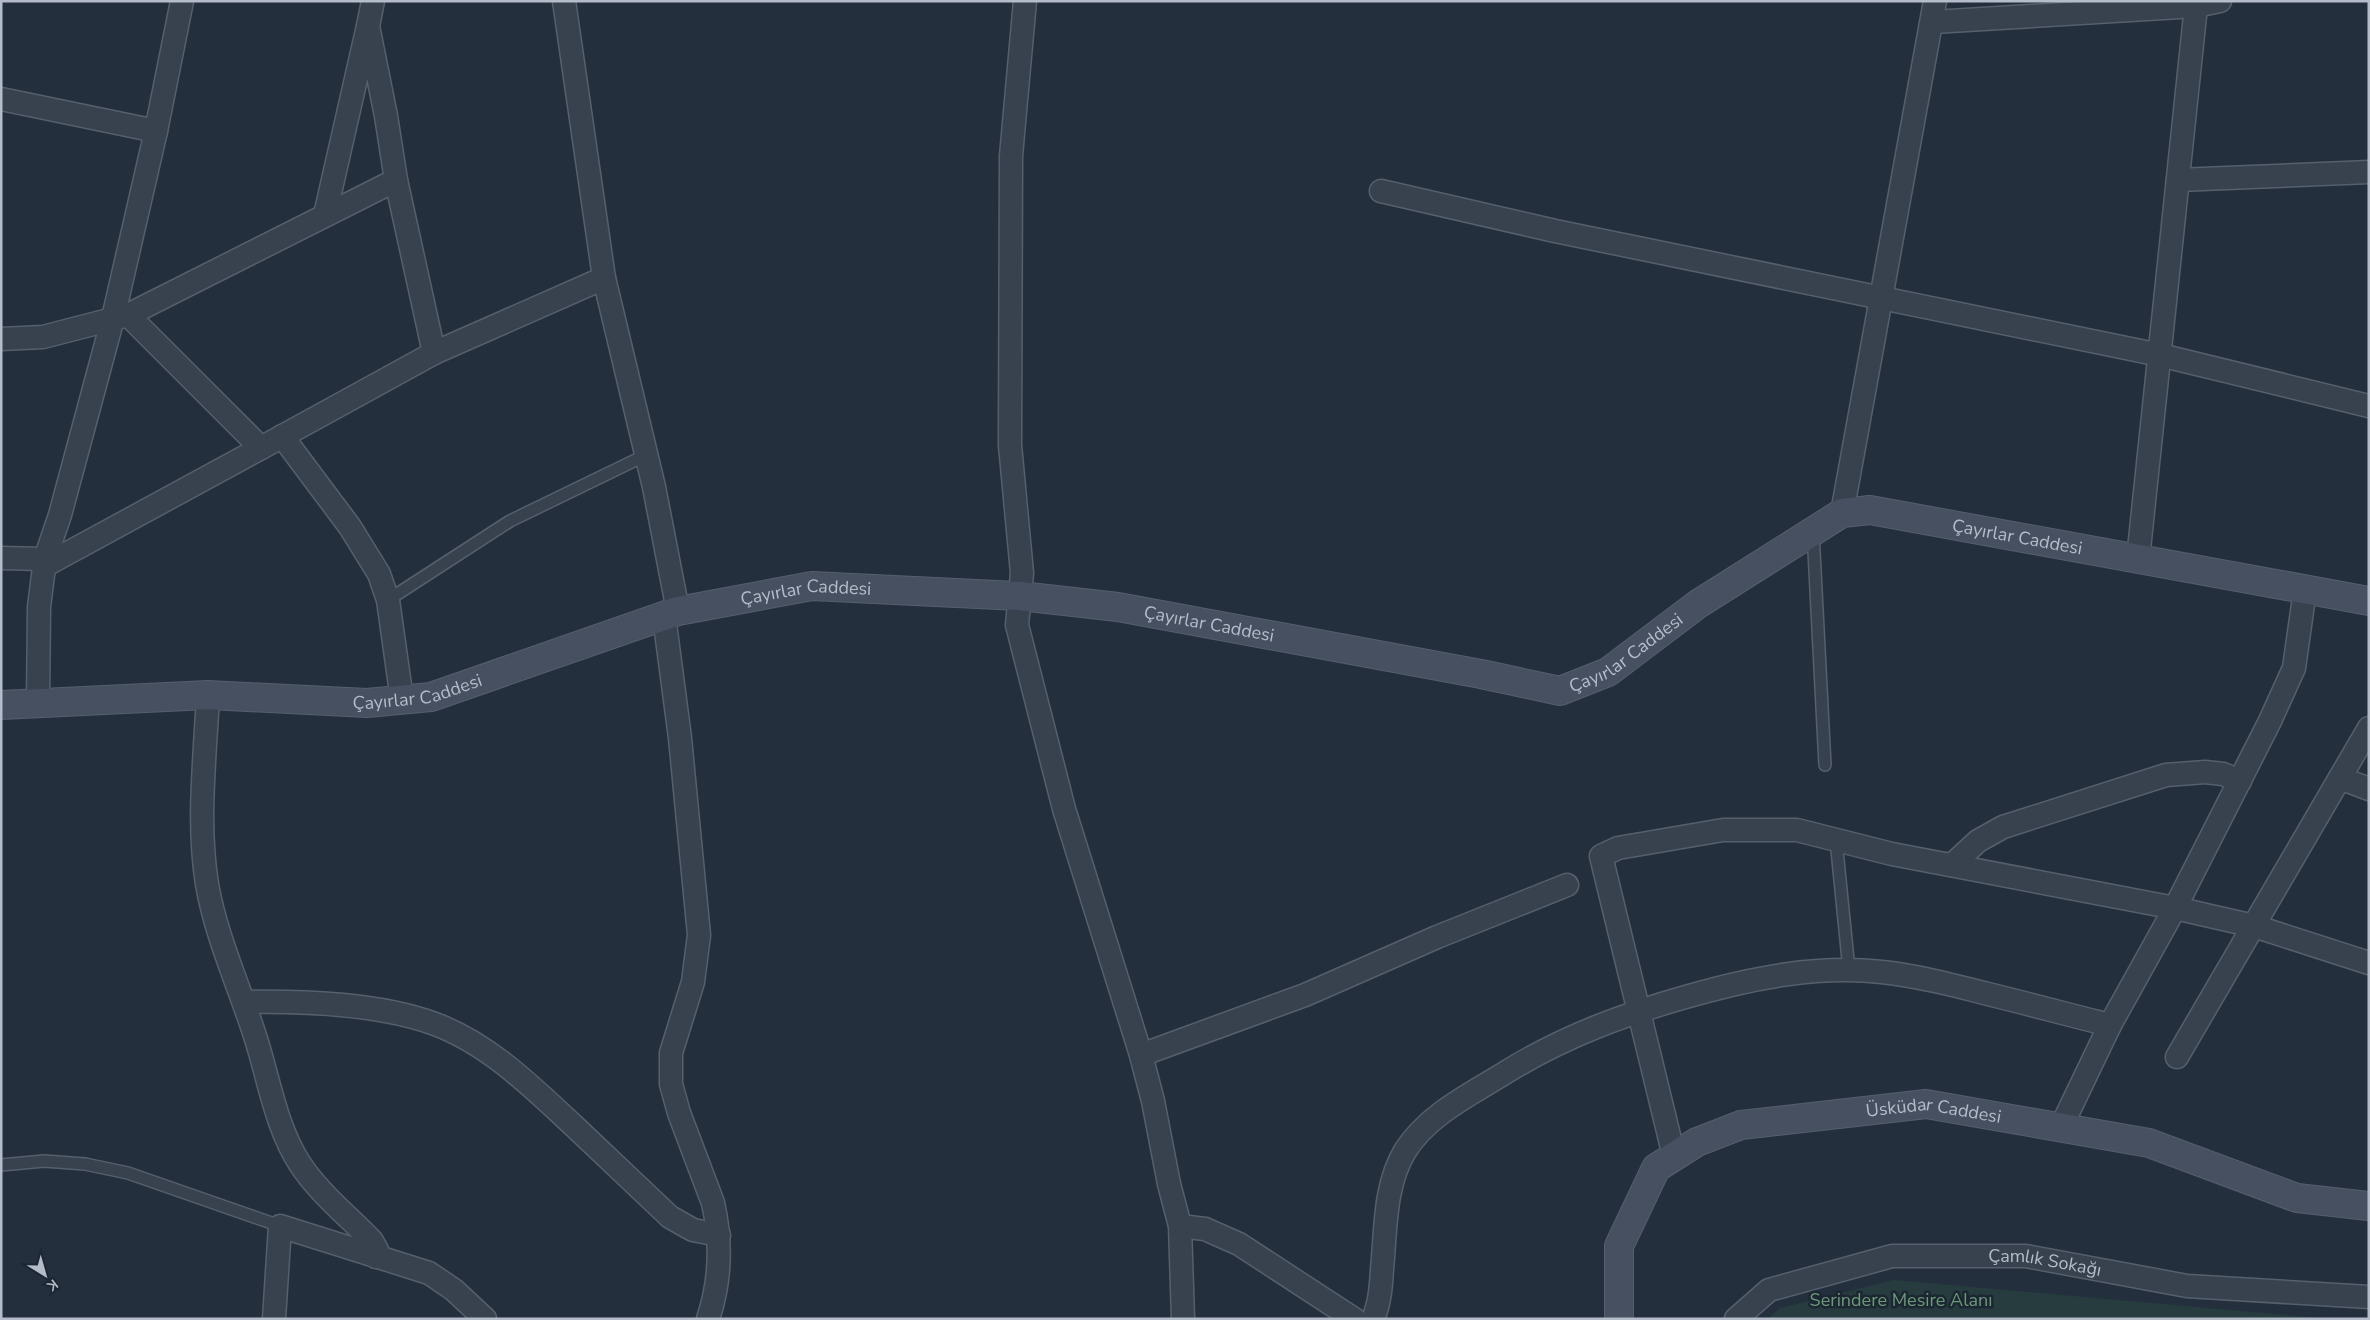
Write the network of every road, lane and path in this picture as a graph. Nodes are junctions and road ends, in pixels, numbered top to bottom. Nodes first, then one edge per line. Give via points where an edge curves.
1 (182, 1) edge
2 (373, 1) edge
3 (564, 1) edge
4 (1025, 1) edge
5 (2220, 1) edge
6 (2196, 6) junction
7 (1934, 12) edge
8 (368, 26) junction
9 (1, 99) edge
10 (156, 131) junction
11 (2369, 172) edge
12 (396, 180) junction
13 (2178, 180) junction
14 (1381, 192) dead end
15 (325, 215) junction
16 (604, 278) junction
17 (1882, 298) junction
18 (120, 316) junction
19 (1, 339) edge
20 (434, 352) junction
21 (2160, 354) junction
22 (2369, 406) edge
23 (282, 436) junction
24 (261, 448) junction
25 (646, 455) junction
26 (1842, 513) junction
27 (1812, 530) junction
28 (1, 558) edge
29 (2138, 559) junction
30 (45, 562) junction
31 (2305, 590) junction
32 (1020, 596) junction
33 (388, 600) junction
34 (2369, 602) edge
35 (671, 614) junction
36 (208, 695) junction
37 (402, 700) junction
38 (38, 703) junction
39 (1, 705) edge
40 (2369, 728) edge
41 (1825, 765) dead end
42 (2340, 778) junction
43 (2240, 781) junction
44 (2369, 789) edge
45 (1836, 840) junction
46 (1952, 864) junction
47 (1567, 885) dead end
48 (2175, 908) junction
49 (2254, 926) junction
50 (2369, 963) edge
51 (1849, 970) junction
52 (244, 1002) junction
53 (1639, 1010) junction
54 (2110, 1025) junction
55 (1141, 1055) junction
56 (2177, 1057) dead end
57 (2061, 1127) junction
58 (1674, 1156) junction
59 (1, 1165) edge
60 (2369, 1206) edge
61 (280, 1226) junction
62 (1180, 1226) junction
63 (719, 1235) junction
64 (376, 1256) junction
65 (2369, 1297) edge
66 (274, 1319) edge
67 (485, 1319) edge
68 (708, 1319) edge
69 (1183, 1319) edge
70 (1354, 1319) edge
71 (1373, 1319) edge
72 (1619, 1319) edge
73 (1736, 1319) edge

1 - 10 street
2 - 8 street
3 - 16 street
4 - 32 street via 1011,166 1010,445 1022,573
5 - 6 street
6 - 7 street
6 - 13 street
7 - 17 street
8 - 12 street
8 - 15 street
9 - 10 street
10 - 18 street
11 - 13 street
12 - 15 street
12 - 20 street
13 - 21 street
14 - 17 street
15 - 18 street
16 - 20 street
16 - 25 street
17 - 21 street
17 - 26 street
18 - 19 street via 43,337
18 - 24 street
18 - 30 street
20 - 23 street
21 - 22 street
21 - 29 street
23 - 24 street
23 - 33 street via 350,527 379,574
24 - 30 street
25 - 33 lane via 518,516
25 - 35 street
26 - 27 street, Çayırlar Caddesi
26 - 29 street, Çayırlar Caddesi via 1870,510
27 - 32 street, Çayırlar Caddesi via 1698,604 1608,672 1560,692 1472,672 1118,607
27 - 41 lane
28 - 30 street
29 - 31 street, Çayırlar Caddesi
30 - 38 street via 39,607
31 - 34 street, Çayırlar Caddesi
31 - 43 street via 2294,668
32 - 35 street, Çayırlar Caddesi via 812,586
32 - 55 street via 1017,625 1064,809
33 - 37 street
35 - 37 street, Çayırlar Caddesi via 431,697
35 - 63 street via 698,935 694,982 671,1053 671,1084 713,1203
36 - 37 street, Çayırlar Caddesi via 367,703
36 - 38 street, Çayırlar Caddesi
36 - 52 street via 203,858 215,916
38 - 39 street, Çayırlar Caddesi
40 - 42 street
42 - 44 street
42 - 49 street
43 - 46 street via 2223,774 2205,772 2166,775 2003,827 1978,842
43 - 48 street
45 - 46 street
45 - 51 lane
45 - 53 street via 1797,830 1723,830 1618,848 1601,856
46 - 48 street
47 - 55 street via 1437,937 1305,996
48 - 49 street
48 - 54 street
49 - 50 street
49 - 56 street
51 - 53 street via 1794,973 1741,982
51 - 54 street via 1935,980
52 - 63 street via 310,1002 374,1010 434,1024 457,1034 516,1073 670,1217 693,1230
52 - 64 street via 292,1149 310,1178 372,1241 377,1250
53 - 58 street
53 - 71 street via 1600,1024 1530,1058 1438,1116 1415,1137 1398,1164 1391,1186 1380,1292
54 - 57 street
55 - 62 street
57 - 58 street, Üsküdar Caddesi via 1926,1104 1741,1125 1698,1142
57 - 60 street, Üsküdar Caddesi via 2149,1143 2297,1198
58 - 72 street, Üsküdar Caddesi via 1656,1168 1619,1246
59 - 61 lane via 44,1161 77,1163 128,1173
61 - 64 street
61 - 66 street
62 - 69 street
62 - 70 street via 1205,1230 1239,1244
63 - 68 street via 720,1272
64 - 67 street via 429,1273 454,1290
65 - 73 street, Çamlık Sokağı via 2186,1286 2026,1256 1892,1256 1769,1290

